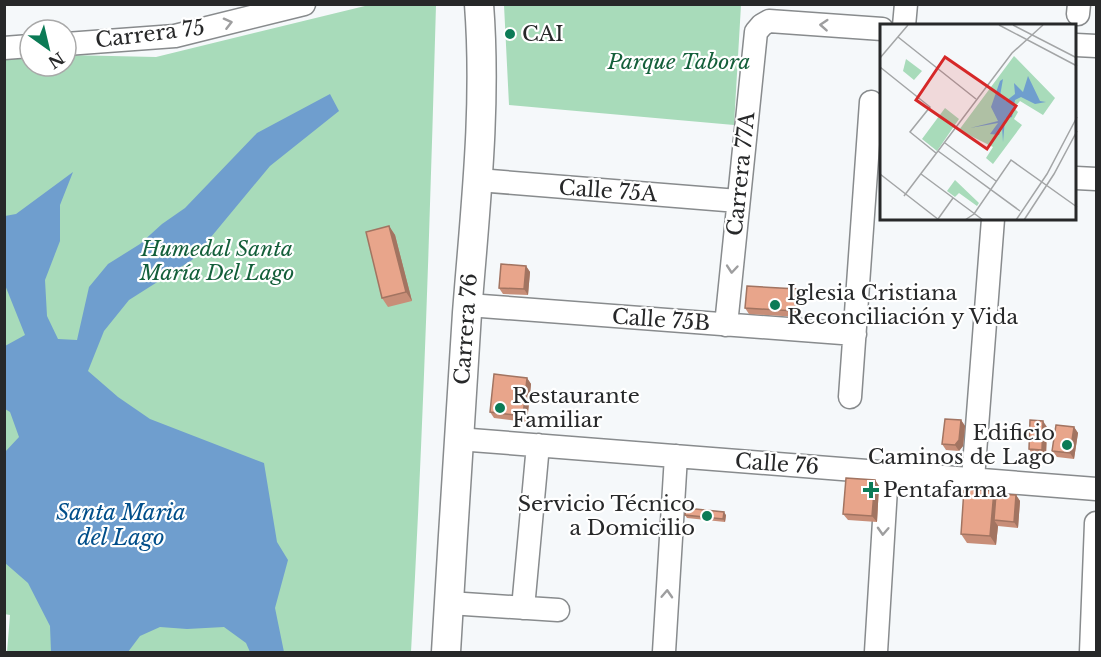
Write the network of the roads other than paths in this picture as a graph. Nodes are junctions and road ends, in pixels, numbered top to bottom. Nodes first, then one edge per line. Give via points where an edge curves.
1 (304, 4) edge
2 (479, 4) edge
3 (906, 4) edge
4 (904, 24) edge
5 (880, 29) edge
6 (78, 43) edge
7 (1077, 45) edge
8 (1096, 46) edge
9 (872, 102) dead end
10 (875, 157) edge
11 (1077, 178) edge
12 (1096, 179) edge
13 (478, 180) junction
14 (738, 201) junction
15 (993, 220) edge
16 (468, 305) junction
17 (726, 325) junction
18 (855, 334) junction
19 (850, 397) dead end
20 (458, 439) junction
21 (538, 445) junction
22 (676, 456) junction
23 (887, 472) junction
24 (973, 479) junction
25 (1096, 489) edge
26 (1096, 523) edge
27 (449, 603) junction
28 (523, 608) junction
29 (558, 610) dead end
30 (446, 652) edge
31 (664, 652) edge
32 (876, 652) edge
33 (1091, 652) edge

6 -> 1 street, Carrera 75 via 176,36
2 - 13 main road, Carrera 76 via 482,99
3 - 4 street
5 -> 14 street, Carrera 77A via 769,21 756,32
7 - 8 street
9 - 10 street
10 - 18 street
11 - 12 street
13 - 14 street, Calle 75A
13 - 16 main road, Carrera 76
14 -> 17 street, Carrera 77A
15 - 24 street
16 - 17 street, Calle 75B
16 - 20 main road, Carrera 76
17 - 18 street, Calle 75B
18 - 19 street
20 - 21 street, Calle 76
20 - 27 main road, Carrera 76
21 - 22 street, Calle 76
21 - 28 street
22 - 23 street, Calle 76
31 -> 22 street
23 - 24 street, Calle 76
23 -> 32 street
24 - 25 street, Calle 76
26 - 33 street
27 - 28 street
27 - 30 main road, Carrera 76
28 - 29 street

